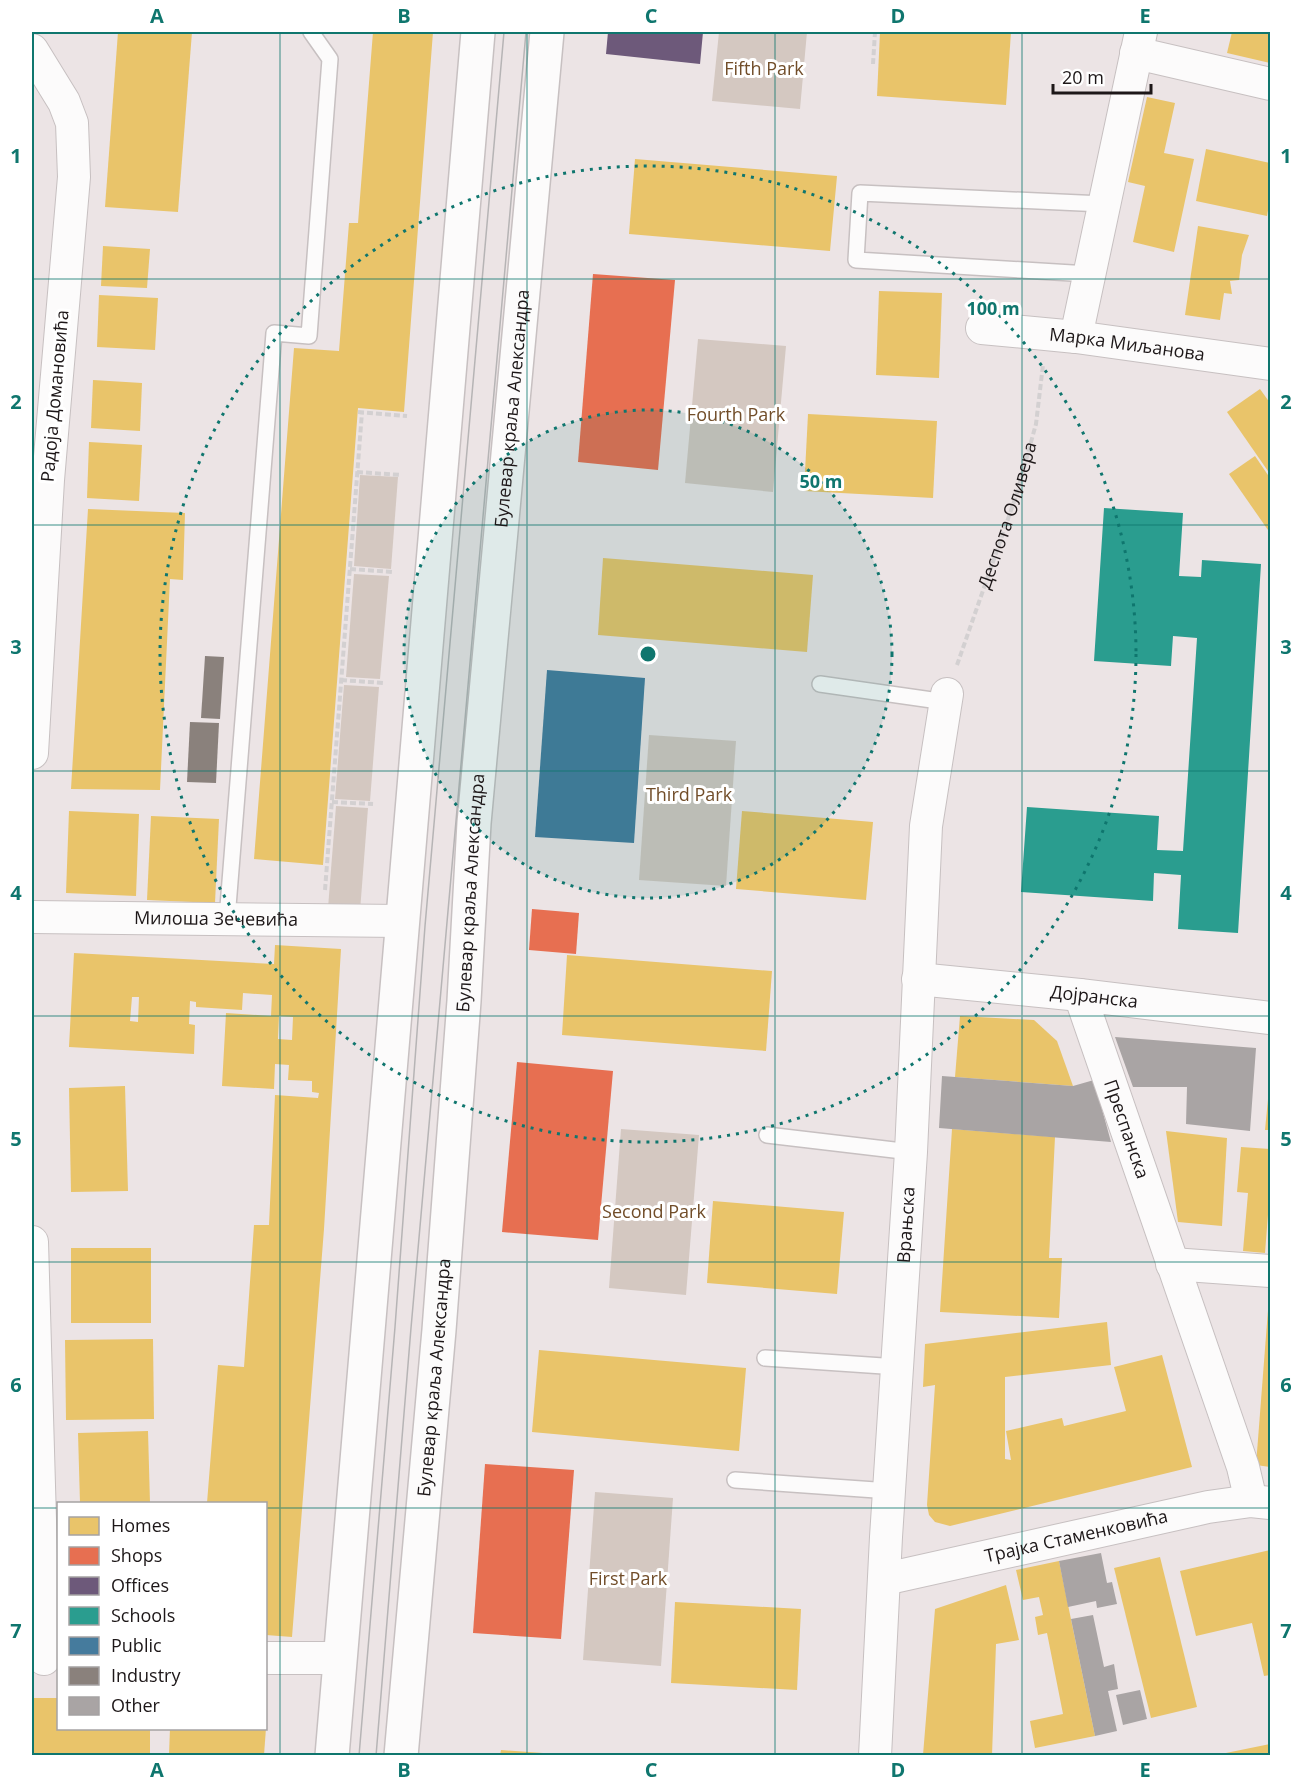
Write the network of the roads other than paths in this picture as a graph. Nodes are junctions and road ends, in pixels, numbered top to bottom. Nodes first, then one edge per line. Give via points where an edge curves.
1 (311, 32) edge
2 (478, 32) edge
3 (548, 32) edge
4 (1139, 42) edge
5 (32, 50) edge
6 (1270, 84) edge
7 (1103, 204) junction
8 (1089, 274) junction
9 (982, 328) dead end
10 (1076, 337) junction
11 (1270, 364) edge
12 (820, 684) dead end
13 (947, 698) joint
14 (32, 753) edge
15 (32, 917) edge
16 (227, 919) junction
17 (402, 921) junction
18 (918, 979) junction
19 (1080, 995) junction
20 (1270, 1018) edge
21 (767, 1135) dead end
22 (911, 1152) junction
23 (32, 1242) edge
24 (1172, 1264) junction
25 (1270, 1271) edge
26 (765, 1358) dead end
27 (898, 1367) junction
28 (735, 1480) dead end
29 (890, 1491) junction
30 (1261, 1502) edge
31 (885, 1579) junction
32 (267, 1658) edge
33 (340, 1658) junction
34 (45, 1659) edge
35 (332, 1755) edge
36 (401, 1755) edge
37 (875, 1755) edge

1 - 16 lane via 330,59 309,336 274,333
2 - 17 main road
3 - 36 main road, Булевар краља Александра via 474,823 439,1330
4 - 6 street
4 - 7 street
5 - 14 street, Радоја Домановића via 64,102 72,123 74,177 48,480
7 - 8 street
7 - 8 lane via 860,193 856,260
8 - 10 street
9 - 10 street, Марка Миљанова
10 - 11 street, Марка Миљанова
12 - 13 lane
13 - 18 street, Врањска via 926,826
15 - 16 street, Милоша Зечевића
16 - 17 street, Милоша Зечевића
17 - 33 main road
18 - 19 street, Дојранска
18 - 22 street, Врањска
19 - 20 street, Дојранска
19 - 24 street, Преспанска
21 - 22 lane
22 - 27 street, Врањска
23 - 34 street
24 - 25 street
24 - 30 street, Преспанска via 1243,1467
26 - 27 lane
27 - 29 street, Врањска
28 - 29 lane
29 - 31 street, Врањска
30 - 31 street, Трајка Стаменковића via 1208,1507
31 - 37 street, Врањска
32 - 33 street
33 - 35 main road

